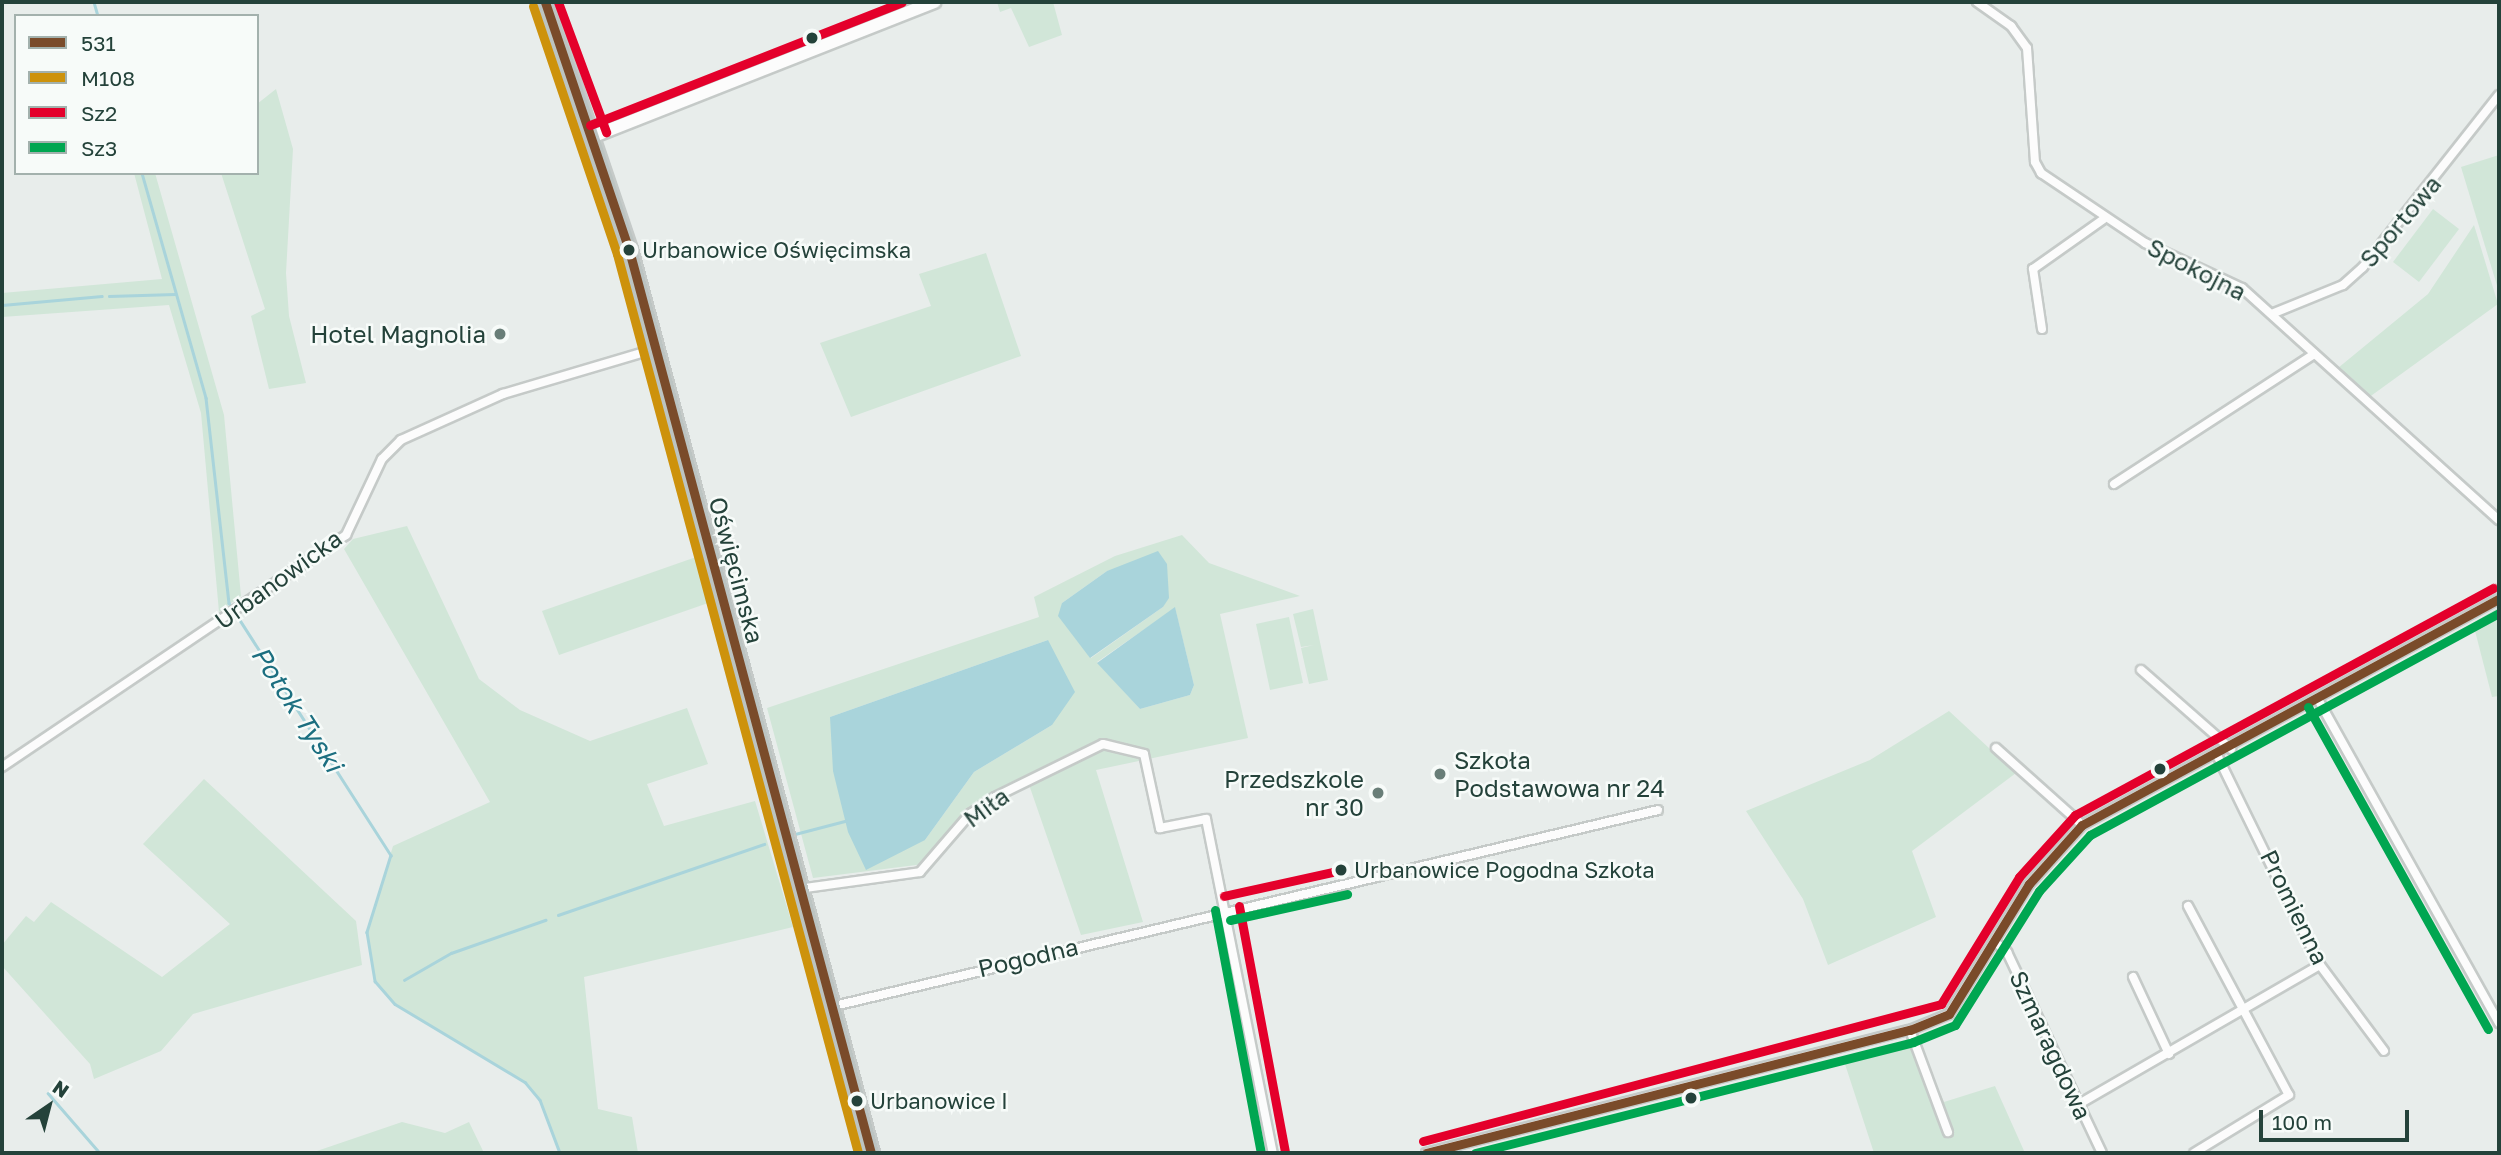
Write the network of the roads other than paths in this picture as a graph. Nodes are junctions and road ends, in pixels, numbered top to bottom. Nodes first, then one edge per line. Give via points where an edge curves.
1 (545, 2) edge
2 (935, 2) edge
3 (1977, 2) edge
4 (2499, 95) edge
5 (594, 136) junction
6 (2104, 219) junction
7 (2274, 313) junction
8 (2042, 329) dead end
9 (655, 349) junction
10 (2314, 354) junction
11 (2114, 484) dead end
12 (2499, 520) edge
13 (2499, 599) edge
14 (2141, 670) dead end
15 (2319, 701) junction
16 (1996, 748) dead end
17 (2231, 749) junction
18 (2217, 755) junction
19 (2, 767) edge
20 (1658, 810) dead end
21 (2082, 825) junction
22 (797, 889) junction
23 (2188, 906) dead end
24 (1227, 908) junction
25 (1995, 942) junction
26 (2320, 965) junction
27 (2133, 977) dead end
28 (828, 1007) junction
29 (2240, 1014) junction
30 (2499, 1023) edge
31 (1910, 1030) junction
32 (2384, 1051) dead end
33 (2169, 1054) junction
34 (2078, 1104) junction
35 (1948, 1132) dead end
36 (871, 1153) edge
37 (1273, 1153) edge
38 (1426, 1153) edge
39 (2102, 1153) edge
40 (2194, 1153) edge

1 - 5 highway, Oświęcimska
2 - 5 street
3 - 6 street, Spokojna via 2011,26 2027,48 2035,162
4 - 7 street, Sportowa via 2363,267 2343,285
5 - 9 highway, Oświęcimska
6 - 7 street, Spokojna via 2242,288
6 - 8 street via 2033,269
7 - 10 street, Spokojna
9 - 19 street, Urbanowicka via 503,394 401,440 382,459 346,535
9 - 22 highway, Oświęcimska
10 - 11 street
10 - 12 street, Spokojna
13 - 15 street
14 - 17 street
15 - 17 street
15 - 30 street
16 - 21 street
17 - 18 street
18 - 21 street
18 - 26 street, Promienna
20 - 24 street, Pogodna
21 - 25 street via 2042,866
22 - 24 street, Miła via 920,872 970,814 1103,744 1144,754 1160,828 1206,819
22 - 28 highway, Oświęcimska
23 - 29 street
24 - 28 street, Pogodna
24 - 37 street
25 - 31 street via 1949,1014
25 - 34 street, Szmaragdowa via 2007,952
26 - 29 street
26 - 32 street, Promienna
27 - 33 street
28 - 36 highway, Oświęcimska
29 - 33 street
29 - 40 street via 2289,1095
31 - 35 street
31 - 38 street
33 - 34 street
34 - 39 street, Szmaragdowa

